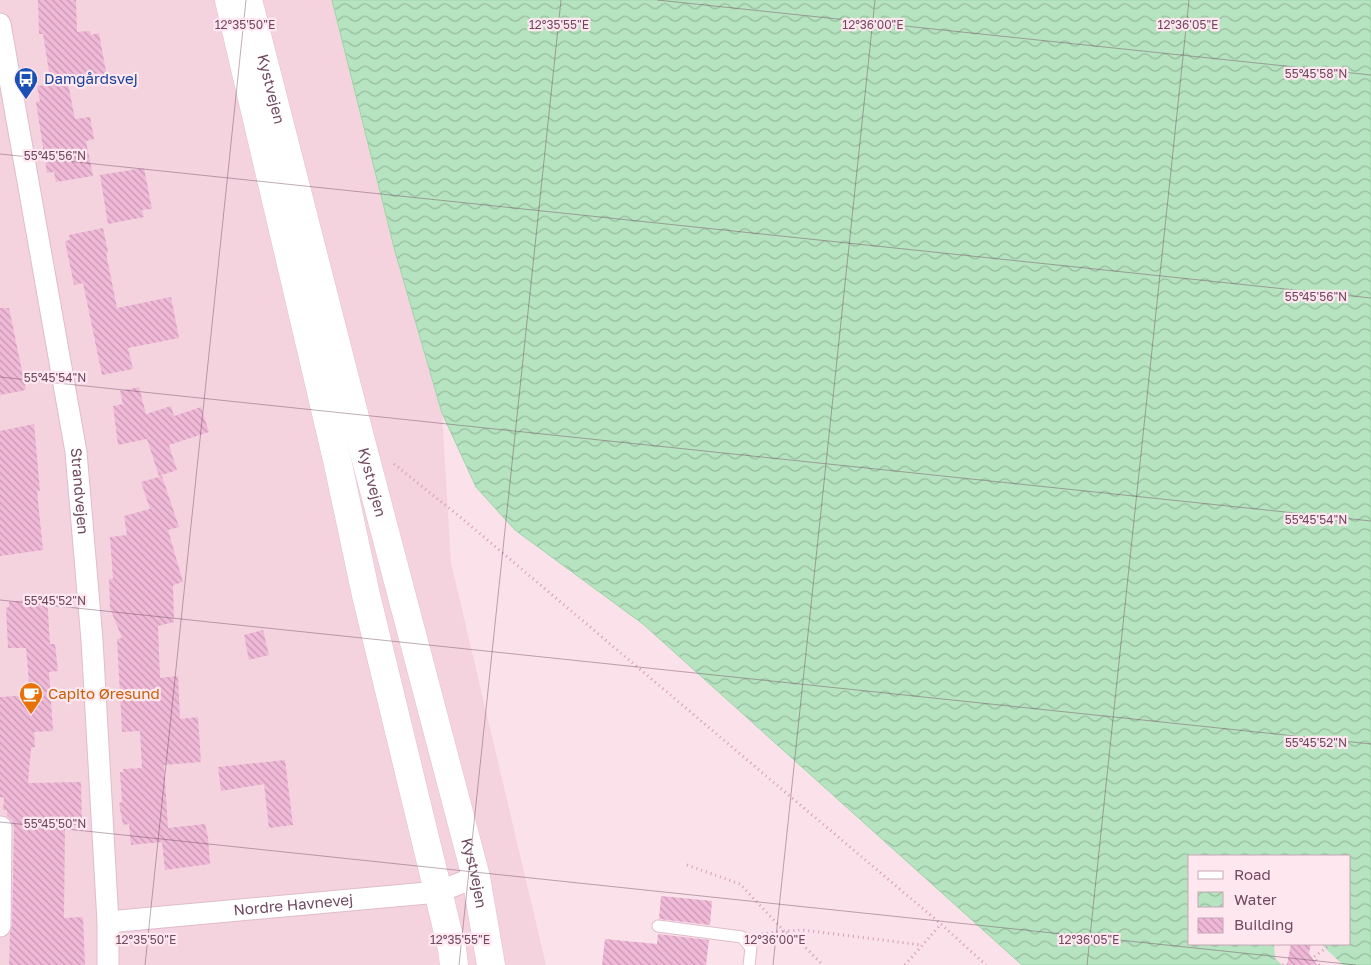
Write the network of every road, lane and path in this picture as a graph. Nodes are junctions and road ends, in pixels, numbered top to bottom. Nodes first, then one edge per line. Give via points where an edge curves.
1 (229, 0) edge
2 (248, 0) edge
3 (0, 24) edge
4 (391, 462) dead end
5 (1, 827) edge
6 (687, 864) dead end
7 (476, 877) junction
8 (438, 892) junction
9 (108, 922) junction
10 (941, 924) junction
11 (0, 926) edge
12 (658, 926) dead end
13 (784, 931) junction
14 (742, 937) junction
15 (922, 945) junction
16 (1330, 945) edge
17 (108, 965) edge
18 (454, 965) edge
19 (491, 965) edge
20 (749, 965) edge
21 (823, 965) edge
22 (905, 965) edge
23 (986, 965) edge
24 (1319, 965) edge

1 - 8 main road, Kystvejen
2 - 7 main road, Kystvejen
3 - 9 street, Strandvejen via 76,452 92,640
4 - 10 path
5 - 11 street
6 - 13 path via 740,884
7 - 8 street, Nordre Havnevej
7 - 19 main road, Kystvejen
8 - 9 street, Nordre Havnevej
8 - 18 main road, Kystvejen
9 - 17 street, Strandvejen
10 - 15 path
10 - 23 path
12 - 14 lane
13 - 14 path
13 - 15 path via 803,930
13 - 21 path via 795,937
14 - 20 lane via 751,948
15 - 22 path
16 - 24 path via 1314,957

